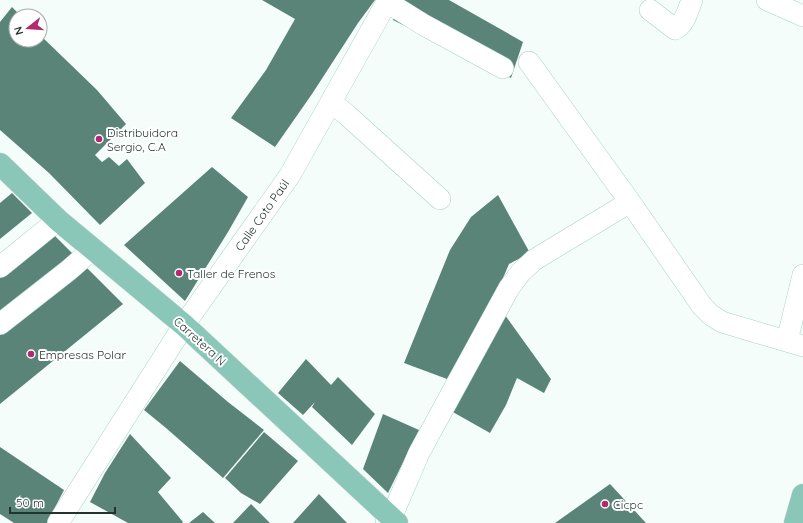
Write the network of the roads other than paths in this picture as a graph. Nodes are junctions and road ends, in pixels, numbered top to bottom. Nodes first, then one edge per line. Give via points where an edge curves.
1 (692, 0) edge
2 (767, 0) edge
3 (387, 1) edge
4 (650, 10) dead end
5 (803, 16) edge
6 (529, 62) dead end
7 (503, 68) dead end
8 (330, 102) junction
9 (0, 164) edge
10 (440, 199) dead end
11 (630, 202) junction
12 (58, 220) junction
13 (93, 249) junction
14 (0, 267) edge
15 (803, 275) edge
16 (0, 324) edge
17 (184, 325) junction
18 (795, 343) edge
19 (803, 494) edge
20 (391, 521) edge
21 (58, 523) edge
22 (795, 523) edge

1 - 4 street via 683,22 675,29
2 - 5 street
3 - 7 street via 424,25
3 - 8 street, Calle Coto Paúl
6 - 11 street
8 - 10 street
8 - 17 street, Calle Coto Paúl via 290,175
9 - 12 main road, Carretera N
11 - 18 street via 702,306 711,315 722,322
11 - 20 street via 534,260 509,288 419,453
12 - 13 main road, Carretera N
12 - 14 street
13 - 16 street
13 - 17 main road, Carretera N
15 - 18 street
17 - 20 main road, Carretera N
17 - 21 street, Calle Coto Paúl
19 - 22 main road

